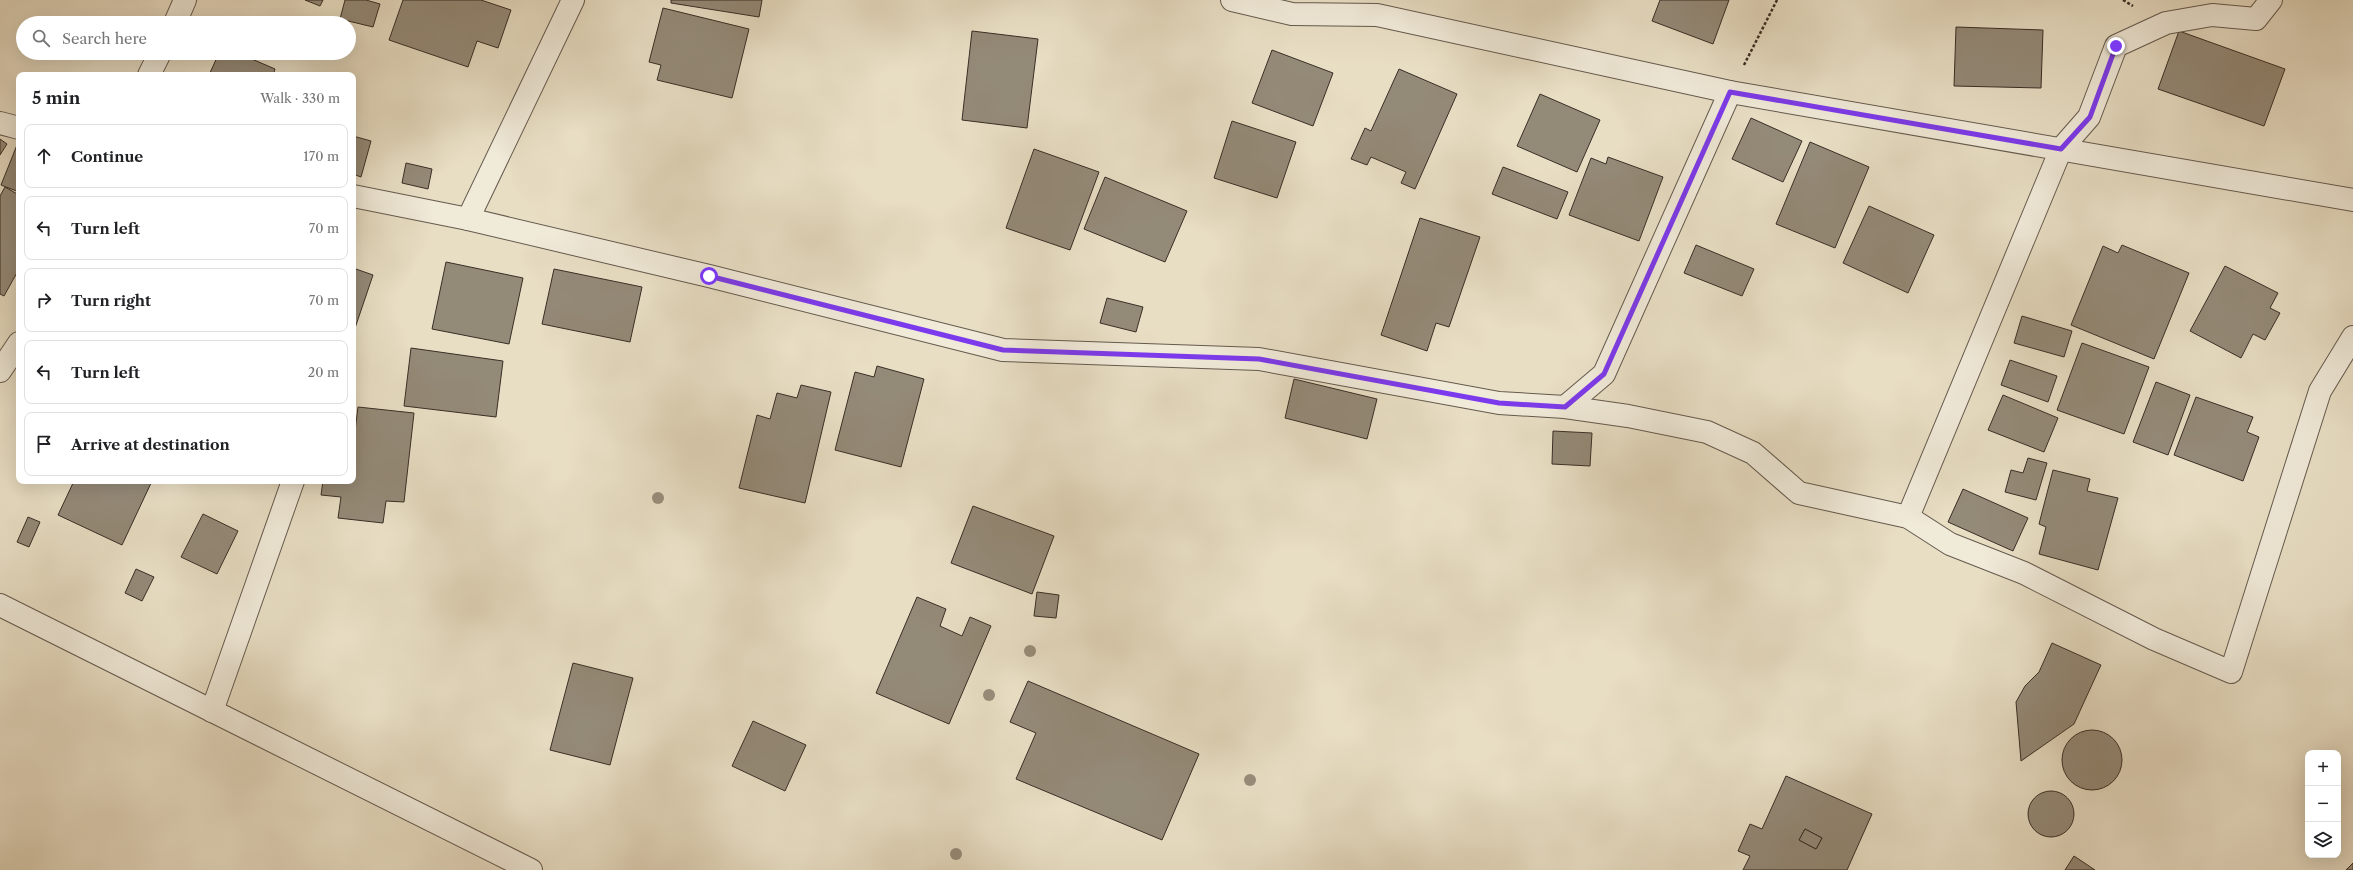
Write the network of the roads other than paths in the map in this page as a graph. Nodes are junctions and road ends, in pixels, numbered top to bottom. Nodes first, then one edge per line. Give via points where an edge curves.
1 (185, 0) edge
2 (573, 0) edge
3 (1232, 0) edge
4 (2271, 0) edge
5 (1381, 8) edge
6 (178, 16) edge
7 (156, 60) edge
8 (150, 72) edge
9 (1730, 92) junction
10 (0, 124) edge
11 (16, 127) edge
12 (2061, 149) junction
13 (356, 197) edge
14 (2353, 200) edge
15 (468, 219) junction
16 (2353, 337) edge
17 (16, 347) edge
18 (0, 371) edge
19 (1565, 407) junction
20 (292, 484) edge
21 (1908, 517) junction
22 (0, 605) edge
23 (212, 711) junction
24 (531, 870) edge

1 - 6 street
2 - 15 street
3 - 5 street via 1292,14
4 - 12 street via 2256,19 2212,15 2166,23 2116,46 2090,117
5 - 9 street
7 - 8 street
9 - 12 street
9 - 19 street via 1604,374
10 - 11 street
12 - 14 street
12 - 21 street
13 - 15 street
15 - 19 street via 1003,350 1259,359 1499,403
16 - 21 street via 2320,391 2231,672 2154,639 2024,573 1950,544
17 - 18 street
19 - 21 street via 1628,416 1707,432 1753,453 1799,493
20 - 23 street
22 - 23 street
23 - 24 street

